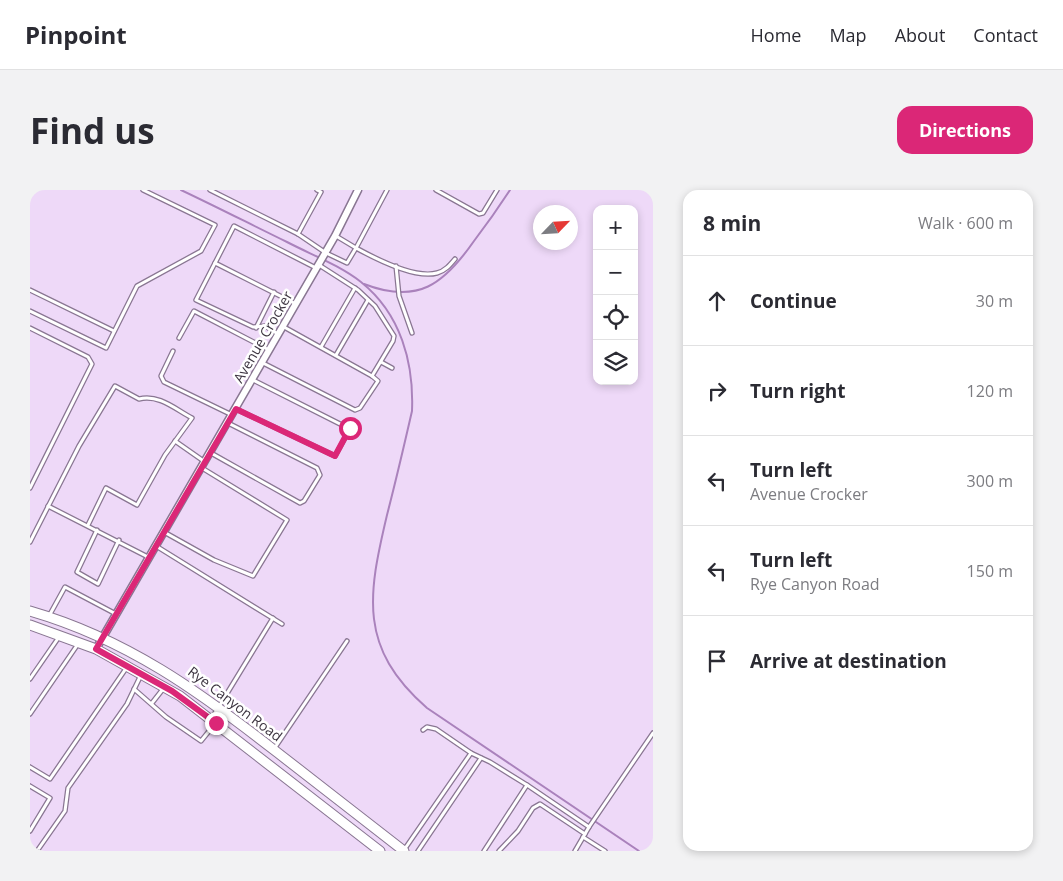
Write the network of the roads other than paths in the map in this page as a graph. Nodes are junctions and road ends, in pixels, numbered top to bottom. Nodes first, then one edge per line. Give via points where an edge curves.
1 (143, 190) edge
2 (210, 190) edge
3 (358, 190) edge
4 (388, 190) edge
5 (436, 190) edge
6 (497, 190) edge
7 (320, 191) edge
8 (298, 234) junction
9 (335, 236) junction
10 (356, 248) junction
11 (326, 253) junction
12 (455, 259) dead end
13 (215, 263) junction
14 (318, 266) junction
15 (396, 266) junction
16 (355, 288) junction
17 (30, 290) edge
18 (274, 292) junction
19 (368, 300) junction
20 (296, 304) junction
21 (30, 311) edge
22 (283, 326) junction
23 (30, 328) edge
24 (256, 328) junction
25 (114, 331) junction
26 (412, 333) dead end
27 (279, 334) junction
28 (179, 338) dead end
29 (321, 347) junction
30 (269, 350) junction
31 (173, 351) dead end
32 (336, 355) junction
33 (262, 362) junction
34 (381, 362) junction
35 (392, 368) dead end
36 (372, 376) junction
37 (253, 380) junction
38 (234, 412) junction
39 (228, 423) junction
40 (175, 441) junction
41 (211, 453) junction
42 (203, 465) junction
43 (30, 488) edge
44 (48, 506) junction
45 (88, 525) junction
46 (97, 530) junction
47 (164, 532) junction
48 (119, 540) junction
49 (30, 542) edge
50 (156, 546) junction
51 (149, 557) junction
52 (30, 611) edge
53 (117, 614) junction
54 (49, 617) junction
55 (273, 618) junction
56 (282, 624) dead end
57 (30, 625) edge
58 (61, 635) junction
59 (103, 638) junction
60 (347, 640) dead end
61 (79, 642) junction
62 (96, 649) junction
63 (128, 666) junction
64 (142, 673) junction
65 (30, 679) edge
66 (164, 686) junction
67 (134, 689) junction
68 (152, 703) junction
69 (220, 708) junction
70 (30, 714) edge
71 (214, 721) junction
72 (423, 730) dead end
73 (653, 734) edge
74 (274, 750) junction
75 (471, 753) junction
76 (481, 758) junction
77 (30, 767) edge
78 (528, 785) junction
79 (30, 786) edge
80 (589, 827) junction
81 (30, 831) edge
82 (584, 835) junction
83 (598, 846) junction
84 (37, 851) edge
85 (380, 851) edge
86 (404, 851) edge
87 (418, 851) edge
88 (484, 851) edge
89 (499, 851) edge
90 (574, 851) edge
91 (595, 851) edge
92 (605, 851) edge

1 - 25 lane via 215,225 201,251 137,286
2 - 8 lane
3 - 9 street, Avenue Crocker
4 - 10 lane
5 - 6 lane via 479,214 483,213
7 - 8 lane
8 - 11 lane
9 - 10 lane
9 - 11 street, Avenue Crocker
10 - 11 lane via 347,263
10 - 15 lane
11 - 14 street, Avenue Crocker
12 - 15 lane via 448,268 436,274 412,272
13 - 14 lane via 234,226
13 - 18 lane
13 - 24 lane via 196,300
14 - 16 lane
14 - 20 street, Avenue Crocker
15 - 26 lane via 398,292
16 - 19 lane
16 - 29 lane
17 - 25 lane
18 - 20 lane
18 - 24 lane
19 - 32 lane
19 - 34 lane via 394,336
20 - 22 street, Avenue Crocker
21 - 25 lane via 106,348
22 - 27 street, Avenue Crocker
22 - 29 lane
23 - 43 lane via 88,357 92,364
24 - 27 lane via 265,326
27 - 30 street, Avenue Crocker
28 - 30 lane via 194,311
29 - 32 lane
30 - 33 street, Avenue Crocker
31 - 38 lane via 161,376 164,382
32 - 36 lane
33 - 36 lane via 355,410 360,408 378,381
33 - 37 street, Avenue Crocker
34 - 35 lane
34 - 36 lane
37 - 38 street, Avenue Crocker
37 - 38 lane via 350,428 335,456
38 - 39 street, Avenue Crocker
39 - 41 street, Avenue Crocker
39 - 41 lane via 317,468 320,475 300,503
40 - 42 lane
40 - 44 lane via 192,418 159,400 149,396 139,399 114,386
40 - 45 lane via 137,505 106,488
41 - 42 street, Avenue Crocker
42 - 47 street, Avenue Crocker
42 - 47 lane via 287,520 253,576 214,560
44 - 45 lane
44 - 49 lane
45 - 46 lane
46 - 48 lane
46 - 48 lane via 77,572 98,584
47 - 50 street, Avenue Crocker
48 - 51 lane
50 - 51 street, Avenue Crocker
50 - 55 lane
51 - 53 street, Avenue Crocker
52 - 54 main road, Rye Canyon Road
53 - 54 lane via 65,587
53 - 59 street, Avenue Crocker
54 - 59 main road, Rye Canyon Road
55 - 56 lane
55 - 69 lane
57 - 58 main road, Rye Canyon Road
58 - 61 main road, Rye Canyon Road
58 - 65 lane
59 - 62 street, Avenue Crocker
59 - 69 main road, Rye Canyon Road via 166,671
60 - 74 lane
61 - 62 main road, Rye Canyon Road
61 - 70 lane
62 - 63 main road, Rye Canyon Road
63 - 64 main road, Rye Canyon Road
63 - 77 lane via 50,779
64 - 66 main road, Rye Canyon Road
64 - 67 lane
66 - 68 lane
66 - 71 main road, Rye Canyon Road
67 - 68 lane
67 - 84 lane via 68,788 65,811
68 - 71 lane via 166,718 201,741
69 - 71 lane
69 - 74 main road, Rye Canyon Road
71 - 85 main road, Rye Canyon Road
72 - 75 lane via 427,727 436,729
73 - 80 lane
74 - 86 main road, Rye Canyon Road
75 - 76 lane
75 - 86 lane
76 - 78 lane
76 - 87 lane
78 - 80 lane
78 - 88 lane
79 - 81 lane via 50,798
80 - 82 lane
82 - 83 lane
82 - 89 lane via 540,804 533,808
82 - 90 lane
83 - 91 lane
83 - 92 lane

